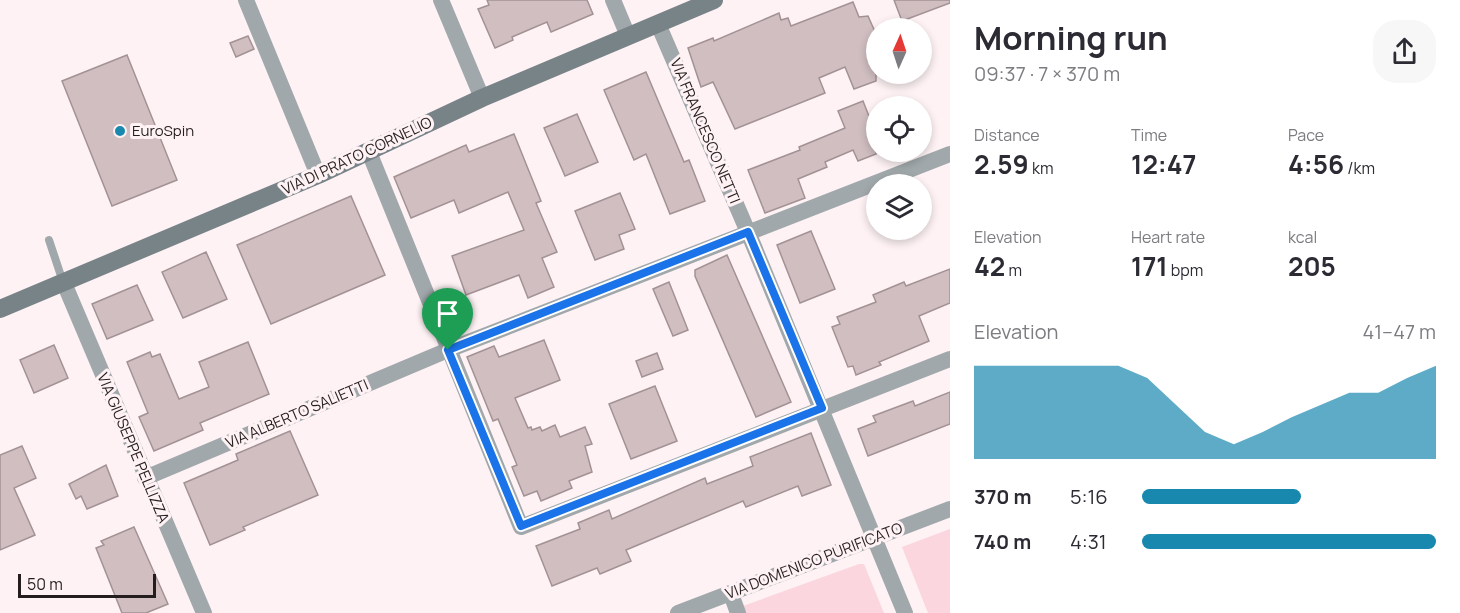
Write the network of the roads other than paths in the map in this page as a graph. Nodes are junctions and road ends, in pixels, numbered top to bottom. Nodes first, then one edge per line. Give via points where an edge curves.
1 (246, 0) edge
2 (441, 0) edge
3 (613, 0) edge
4 (714, 0) edge
5 (658, 24) junction
6 (628, 36) junction
7 (482, 98) junction
8 (369, 152) junction
9 (950, 154) edge
10 (318, 175) junction
11 (748, 232) junction
12 (49, 240) dead end
13 (64, 283) junction
14 (0, 309) edge
15 (448, 350) junction
16 (950, 359) edge
17 (822, 408) junction
18 (145, 478) junction
19 (950, 509) edge
20 (875, 538) junction
21 (731, 594) junction
22 (204, 613) edge
23 (678, 613) edge
24 (738, 613) edge
25 (904, 613) edge

1 - 10 street
2 - 7 street
3 - 6 street
4 - 5 street, VIA DI PRATO CORNELIO
5 - 6 street, VIA DI PRATO CORNELIO
5 - 11 street, VIA FRANCESCO NETTI
6 - 7 street, VIA DI PRATO CORNELIO
7 - 8 street, VIA DI PRATO CORNELIO
8 - 10 street, VIA DI PRATO CORNELIO
8 - 15 street
9 - 11 street, VIA ALBERTO SALIETTI
10 - 13 street, VIA DI PRATO CORNELIO
11 - 15 street, VIA ALBERTO SALIETTI
11 - 17 street, VIA FRANCESCO NETTI
12 - 13 lane
13 - 14 street, VIA DI PRATO CORNELIO
13 - 18 street, VIA GIUSEPPE PELLIZZA
15 - 17 street via 521,526
15 - 18 street, VIA ALBERTO SALIETTI
16 - 17 street
17 - 20 street, VIA FRANCESCO NETTI
18 - 22 street, VIA GIUSEPPE PELLIZZA
19 - 20 street, VIA DOMENICO PURIFICATO
20 - 21 street, VIA DOMENICO PURIFICATO
20 - 25 street, VIA FRANCESCO NETTI
21 - 23 street, VIA DOMENICO PURIFICATO
21 - 24 street

